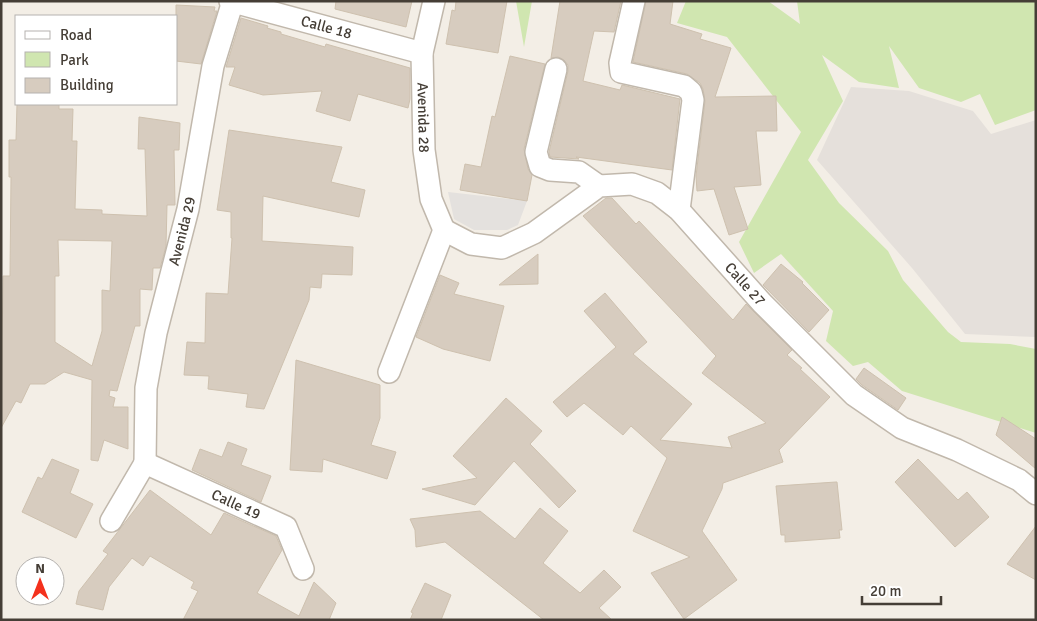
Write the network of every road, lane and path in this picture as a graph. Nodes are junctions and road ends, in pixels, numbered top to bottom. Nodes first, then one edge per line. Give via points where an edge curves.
1 (232, 1) edge
2 (434, 1) edge
3 (634, 1) edge
4 (422, 54) junction
5 (556, 69) dead end
6 (599, 186) junction
7 (679, 210) junction
8 (444, 230) junction
9 (389, 372) dead end
10 (145, 463) junction
11 (1036, 494) edge
12 (110, 522) dead end
13 (303, 569) dead end

1 - 4 street, Calle 18
1 - 10 street, Avenida 29 via 213,66 188,209 152,351 146,388
2 - 4 street, Avenida 28
3 - 7 street via 620,63 621,72 684,86 691,92 693,100
4 - 8 street, Avenida 28 via 424,150 431,199
5 - 6 street via 536,152 540,166 579,172
6 - 7 street, Calle 27 via 632,184 657,193
6 - 8 street via 534,233 502,248 471,244
7 - 11 street, Calle 27 via 762,303 854,395 902,428 1019,480
8 - 9 street
10 - 12 street
10 - 13 street, Calle 19 via 286,527

